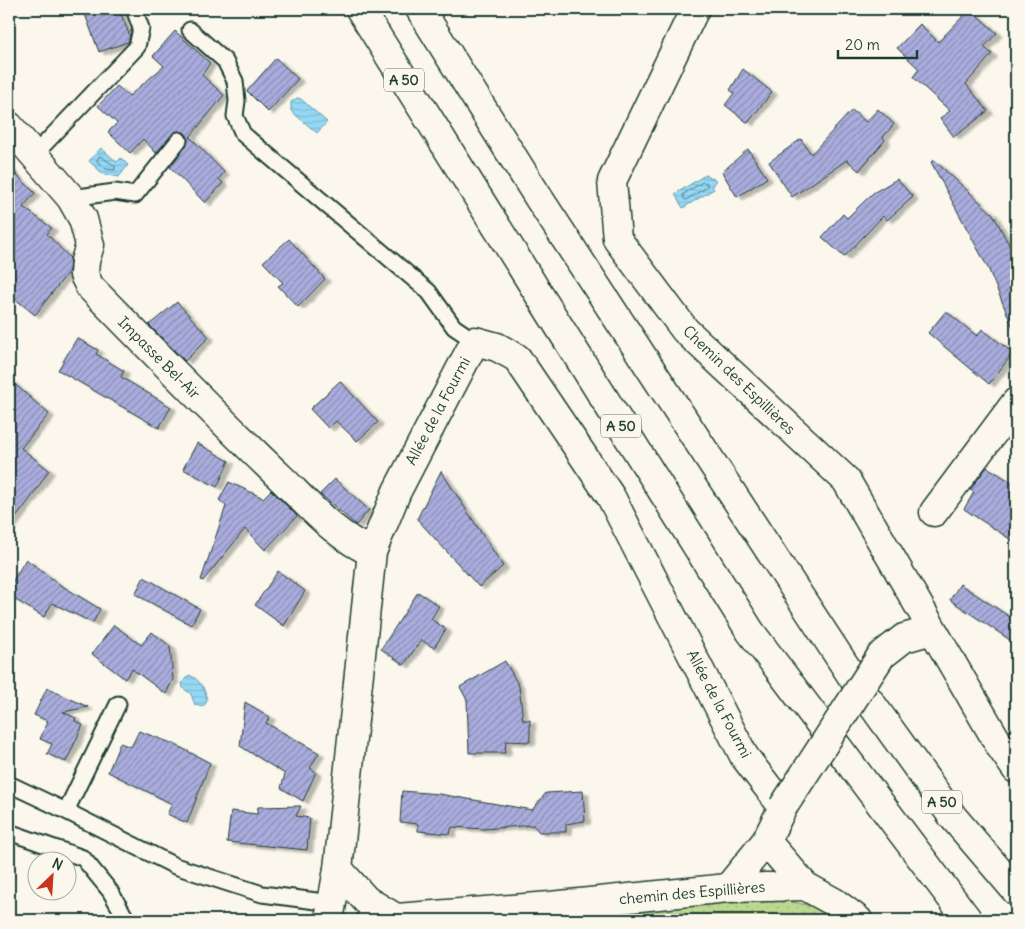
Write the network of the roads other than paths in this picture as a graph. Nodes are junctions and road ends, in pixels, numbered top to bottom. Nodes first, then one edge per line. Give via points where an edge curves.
1 (134, 9) edge
2 (360, 9) edge
3 (420, 9) edge
4 (695, 9) edge
5 (190, 30) dead end
6 (9, 126) edge
7 (179, 140) dead end
8 (34, 155) junction
9 (71, 198) junction
10 (475, 341) junction
11 (1016, 402) edge
12 (934, 512) dead end
13 (372, 552) junction
14 (932, 630) junction
15 (118, 704) dead end
16 (1016, 770) edge
17 (9, 784) edge
18 (782, 807) junction
19 (66, 811) junction
20 (9, 832) edge
21 (766, 841) junction
22 (338, 869) junction
23 (805, 886) junction
24 (728, 888) junction
25 (1016, 891) edge
26 (330, 912) edge
27 (383, 919) edge
28 (127, 920) edge
29 (858, 920) edge
30 (968, 920) edge

1 - 8 lane via 141,28 137,47
2 - 30 main road, A 50 via 750,631
3 - 25 main road, A 50 via 540,200 855,681 953,817
4 - 14 main road, Chemin des Espillières via 612,181 617,239 685,330 846,480
5 - 10 lane via 225,61 235,81 235,116 243,134 430,292 454,327
6 - 8 main road, Impasse Bel-Air
7 - 9 lane via 134,195 115,192
8 - 9 main road, Impasse Bel-Air
9 - 13 main road, Impasse Bel-Air via 83,219 90,245 84,260 84,275 90,287 228,428 324,519 352,544
10 - 13 main road, Allée de la Fourmi via 396,491
10 - 18 main road, Allée de la Fourmi via 497,347 517,358 611,496 744,756
11 - 12 main road
13 - 22 main road, Allée de la Fourmi
14 - 16 main road, Chemin des Espillières
14 - 18 main road, bridge via 904,638 881,656
15 - 19 lane
17 - 19 lane
18 - 21 main road
19 - 26 lane via 175,866
20 - 28 lane via 82,858 110,890
21 - 23 main road
21 - 24 main road
22 - 26 main road, Allée de la Fourmi
22 - 27 main road
23 - 24 main road, chemin des Espillières
23 - 29 main road
24 - 27 main road, chemin des Espillières

